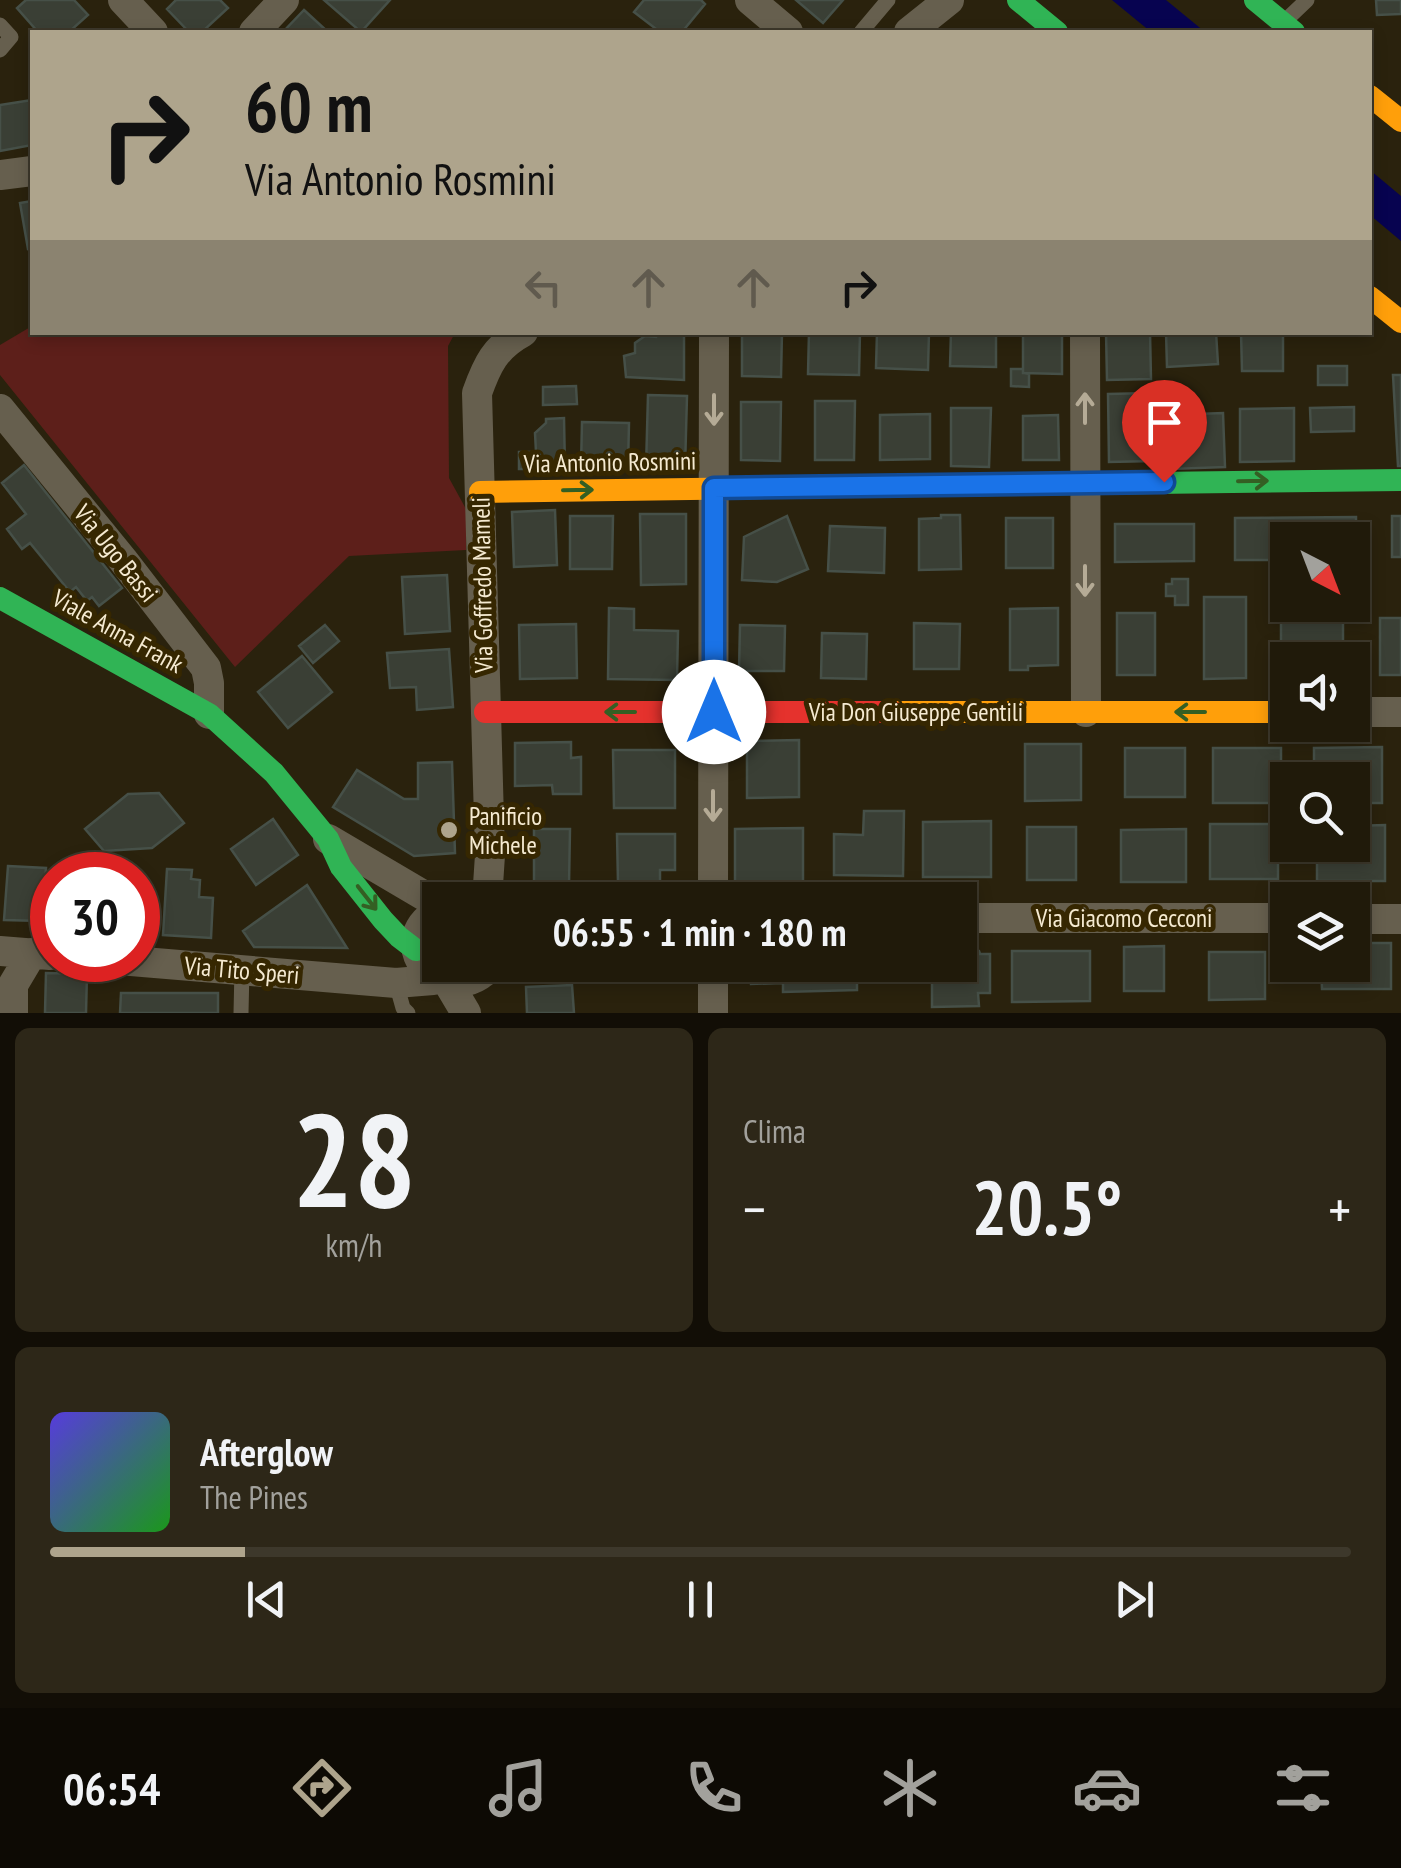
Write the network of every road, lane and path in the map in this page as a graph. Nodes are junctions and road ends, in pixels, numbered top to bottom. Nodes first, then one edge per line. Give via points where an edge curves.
1 (122, 0) edge
2 (284, 0) edge
3 (750, 0) edge
4 (888, 0) edge
5 (949, 0) edge
6 (1018, 0) edge
7 (1255, 0) edge
8 (1307, 0) edge
9 (0, 25) edge
10 (1289, 28) edge
11 (151, 30) edge
12 (256, 30) edge
13 (786, 30) edge
14 (863, 30) edge
15 (912, 30) edge
16 (1055, 30) edge
17 (0, 50) edge
18 (1372, 98) edge
19 (1401, 121) edge
20 (30, 170) edge
21 (0, 175) edge
22 (1372, 298) edge
23 (1401, 322) edge
24 (517, 335) edge
25 (714, 335) edge
26 (1085, 335) edge
27 (0, 409) edge
28 (1401, 480) edge
29 (1085, 484) junction
30 (714, 488) junction
31 (480, 492) junction
32 (0, 598) edge
33 (485, 712) junction
34 (714, 712) junction
35 (1086, 712) junction
36 (1270, 712) edge
37 (1370, 712) edge
38 (1401, 712) edge
39 (209, 714) junction
40 (328, 839) junction
41 (490, 855) junction
42 (480, 882) edge
43 (488, 882) edge
44 (713, 882) edge
45 (422, 897) edge
46 (977, 918) edge
47 (1270, 918) edge
48 (1370, 918) edge
49 (1401, 918) edge
50 (0, 950) edge
51 (30, 953) edge
52 (422, 962) edge
53 (160, 963) edge
54 (30, 968) edge
55 (242, 969) junction
56 (422, 971) edge
57 (380, 981) junction
58 (440, 982) edge
59 (713, 982) edge
60 (8, 994) edge
61 (241, 1013) edge
62 (408, 1013) edge
63 (466, 1013) edge
64 (713, 1013) edge

1 - 11 street
2 - 12 street
3 - 13 street
4 - 14 lane
5 - 15 street
6 - 16 street
7 - 10 street
8 - 10 lane
9 - 17 lane via 11,37
18 - 19 street
20 - 21 street
22 - 23 street
24 - 31 street, Via Goffredo Mameli via 489,361 477,393
25 -> 30 street
29 -> 26 street
27 - 39 street, Via Ugo Bassi via 206,668
29 -> 28 street, Via Antonio Rosmini
29 - 30 street, Via Antonio Rosmini
29 -> 35 street
31 -> 30 street, Via Antonio Rosmini
30 - 34 street
31 - 33 street, Via Goffredo Mameli
32 - 39 street, Viale Anna Frank
34 -> 33 street, Via Don Giuseppe Gentili
33 - 41 street, Via Goffredo Mameli
34 - 35 street, Via Don Giuseppe Gentili
34 -> 44 street
36 -> 35 street, Via Don Giuseppe Gentili
37 - 38 street
39 - 40 street via 274,772
40 - 45 street
40 -> 52 street via 341,866
41 - 42 street
41 - 43 street, Via Goffredo Mameli
46 - 47 street, Via Giacomo Cecconi
48 - 49 street
50 - 51 street
53 - 55 street, Via Tito Speri
54 - 60 street
55 - 57 street, Via Tito Speri
55 - 61 lane
56 - 57 street, Via Tito Speri
57 - 62 lane
58 - 63 street
59 - 64 street

